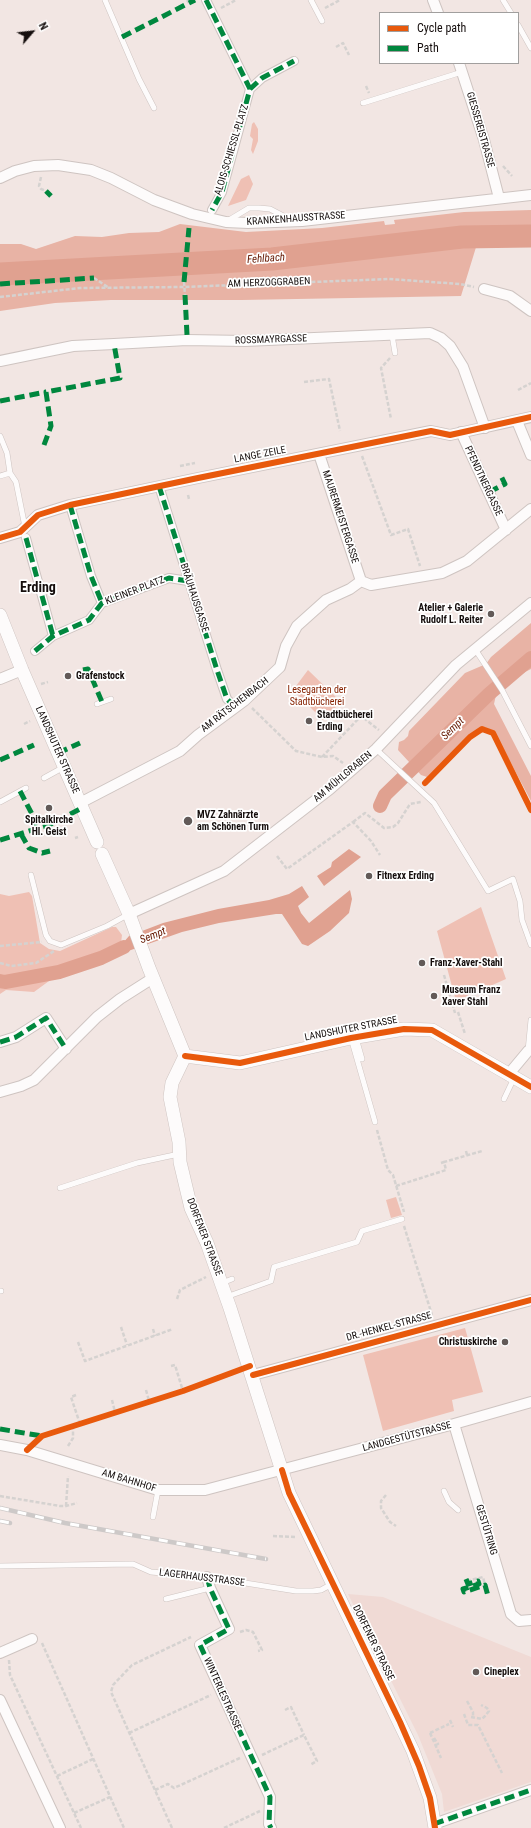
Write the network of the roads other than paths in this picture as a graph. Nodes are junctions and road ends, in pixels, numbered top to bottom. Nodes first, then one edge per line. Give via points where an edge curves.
1 (105, 0) edge
2 (206, 0) edge
3 (311, 0) edge
4 (432, 0) edge
5 (503, 0) edge
6 (438, 12) edge
7 (510, 12) edge
8 (322, 20) dead end
9 (519, 28) edge
10 (531, 48) edge
11 (294, 61) dead end
12 (461, 68) edge
13 (250, 89) junction
14 (363, 103) dead end
15 (154, 108) dead end
16 (0, 178) edge
17 (531, 195) edge
18 (500, 198) junction
19 (212, 210) dead end
20 (291, 221) junction
21 (226, 222) junction
22 (484, 289) road end
23 (531, 311) edge
24 (392, 335) junction
25 (395, 353) road end
26 (0, 361) edge
27 (531, 417) edge
28 (517, 421) junction
29 (485, 428) junction
30 (461, 432) junction
31 (0, 436) edge
32 (319, 454) junction
33 (531, 455) edge
34 (10, 473) junction
35 (0, 476) edge
36 (159, 486) junction
37 (70, 506) junction
38 (531, 509) edge
39 (25, 527) junction
40 (506, 530) junction
41 (0, 538) edge
42 (26, 538) dead end
43 (188, 581) junction
44 (361, 581) junction
45 (102, 603) junction
46 (531, 603) edge
47 (0, 615) edge
48 (53, 636) junction
49 (475, 649) junction
50 (34, 651) dead end
51 (22, 670) junction
52 (4, 678) edge
53 (111, 699) dead end
54 (97, 704) dead end
55 (235, 707) junction
56 (531, 746) edge
57 (376, 749) junction
58 (64, 767) junction
59 (44, 778) dead end
60 (26, 788) dead end
61 (0, 802) edge
62 (80, 803) junction
63 (31, 875) dead end
64 (129, 914) junction
65 (531, 945) edge
66 (153, 978) junction
67 (531, 1020) edge
68 (354, 1037) junction
69 (0, 1042) edge
70 (66, 1049) junction
71 (530, 1050) edge
72 (185, 1056) junction
73 (362, 1059) dead end
74 (511, 1076) junction
75 (531, 1087) edge
76 (0, 1092) edge
77 (504, 1099) dead end
78 (375, 1122) road end
79 (179, 1154) junction
80 (60, 1188) dead end
81 (402, 1219) road end
82 (226, 1297) junction
83 (531, 1300) edge
84 (253, 1375) junction
85 (531, 1402) edge
86 (454, 1424) junction
87 (0, 1445) edge
88 (282, 1470) junction
89 (158, 1490) junction
90 (444, 1491) dead end
91 (458, 1510) dead end
92 (153, 1517) dead end
93 (0, 1566) edge
94 (207, 1577) junction
95 (332, 1584) junction
96 (210, 1588) junction
97 (166, 1599) dead end
98 (531, 1620) edge
99 (33, 1642) road end
100 (5, 1655) edge
101 (0, 1700) edge
102 (531, 1790) edge
103 (435, 1826) edge
104 (60, 1828) edge
105 (271, 1828) edge

1 - 15 lane
2 - 13 street
3 - 8 lane
4 - 6 street
5 - 7 lane
9 - 10 lane
11 - 13 street via 262,78
12 - 14 lane
12 - 18 street, GIESSEREISTRASSE
13 - 19 street, ALOIS-SCHIESSL-PLATZ via 222,192
16 - 21 street, KRANKENHAUSSTRASSE via 34,166 58,165 91,170 154,200 208,219
17 - 18 street, KRANKENHAUSSTRASSE
18 - 20 street, KRANKENHAUSSTRASSE
20 - 21 street, KRANKENHAUSSTRASSE
20 - 21 lane via 270,209 249,208
22 - 23 street via 510,296
24 - 25 lane
24 - 26 street, ROSSMAYRGASSE via 101,344 73,346
24 - 29 street, ROSSMAYRGASSE via 430,333 442,338 463,367
27 - 28 street, LANGE ZEILE
28 - 29 street, LANGE ZEILE
28 - 33 street
29 - 30 street, LANGE ZEILE
30 - 32 street, LANGE ZEILE via 450,434 431,431
30 - 40 street, PFENDTNERGASSE
31 - 34 lane
32 - 36 street, LANGE ZEILE
32 - 44 street, MAURERMEISTERGASSE
34 - 35 lane
34 - 39 lane via 16,482
36 - 37 street, LANGE ZEILE
36 - 43 street, BRÄUHAUSGASSE
37 - 39 street, LANGE ZEILE via 38,515
37 - 45 street
38 - 40 street
39 - 41 street, LANGE ZEILE via 20,532
40 - 44 street via 467,561 442,573 371,584
42 - 48 street
43 - 45 street, KLEINER PLATZ via 169,578
43 - 55 street, BRÄUHAUSGASSE via 227,699
44 - 55 street, AM RÄTSCHENBACH via 326,600 297,626 286,646 280,667
45 - 48 street, KLEINER PLATZ via 89,620
46 - 49 street, AM MÜHLGRABEN
47 - 51 street, LANDSHUTER STRASSE
48 - 50 street
49 - 56 lane via 502,690
49 - 57 street, AM MÜHLGRABEN via 456,665
51 - 52 street
51 - 58 street, LANDSHUTER STRASSE
53 - 54 lane
55 - 62 street, AM RÄTSCHENBACH via 180,751
57 - 64 street, AM MÜHLGRABEN via 330,789 224,872
57 - 65 lane via 434,803 488,891 513,879 520,901 522,920
58 - 59 lane
58 - 62 street, LANDSHUTER STRASSE
60 - 61 lane
62 - 64 street, LANDSHUTER STRASSE
63 - 64 lane via 46,935 50,941 61,945
64 - 66 street, LANDSHUTER STRASSE
66 - 70 street via 120,999
66 - 72 street, LANDSHUTER STRASSE
67 - 71 lane
68 - 72 street, LANDSHUTER STRASSE via 240,1063
68 - 73 lane
68 - 74 street, LANDSHUTER STRASSE via 404,1029 432,1030
68 - 78 lane, LANDSHUTER STRASSE
69 - 70 street via 16,1036 46,1018
70 - 76 street via 34,1080
71 - 74 street
72 - 79 street, DORFENER STRASSE via 172,1083 170,1097
74 - 75 street, LANDSHUTER STRASSE
74 - 77 lane
79 - 80 lane via 137,1163
79 - 82 street, DORFENER STRASSE via 191,1208 227,1281
81 - 82 lane via 362,1231 357,1242 274,1267 271,1282
82 - 84 street, DORFENER STRASSE
83 - 84 street, DR.-HENKEL-STRASSE
84 - 88 street, DORFENER STRASSE
85 - 86 street, LANDGESTÜTSTRASSE
86 - 88 street, LANDGESTÜTSTRASSE
86 - 98 street, GESTÜTRING via 511,1614 519,1621
87 - 89 street, AM BAHNHOF via 28,1450
88 - 89 street, AM BAHNHOF via 205,1490
88 - 95 street, DORFENER STRASSE
89 - 92 lane
90 - 91 lane via 449,1502
93 - 94 lane, LAGERHAUSSTRASSE via 133,1564 151,1572
94 - 95 lane, LAGERHAUSSTRASSE via 302,1591 321,1590
94 - 96 street
95 - 103 street, DORFENER STRASSE via 419,1766 430,1798
96 - 97 lane
96 - 105 street, WINTERLESTRASSE via 229,1629 200,1645 270,1797
99 - 100 street
101 - 104 street
102 - 103 street

